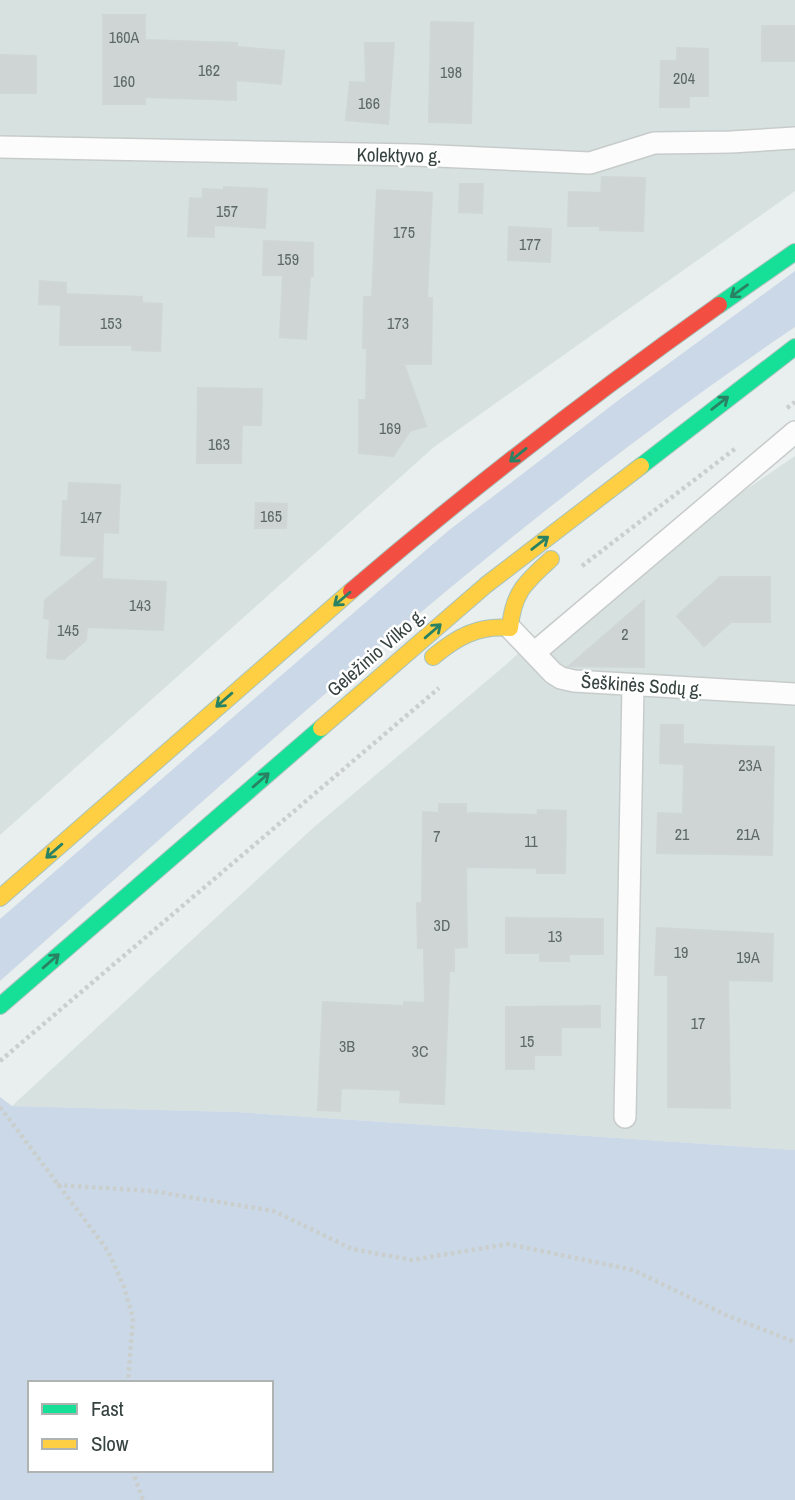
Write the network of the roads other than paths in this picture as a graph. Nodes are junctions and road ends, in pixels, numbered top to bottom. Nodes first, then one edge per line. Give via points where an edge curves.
1 (795, 138) edge
2 (0, 147) edge
3 (795, 252) edge
4 (795, 347) edge
5 (795, 432) edge
6 (644, 463) junction
7 (609, 510) dead end
8 (558, 553) dead end
9 (510, 628) junction
10 (534, 653) junction
11 (424, 664) dead end
12 (633, 686) junction
13 (795, 694) edge
14 (374, 703) dead end
15 (319, 729) junction
16 (0, 898) edge
17 (0, 1006) edge
18 (625, 1117) dead end

1 - 2 street, Kolektyvo g. via 654,143 590,163
3 -> 16 highway via 572,413 427,528
6 -> 4 highway, Geležinio Vilko g.
5 - 10 street
6 - 7 highway
15 -> 6 highway, Geležinio Vilko g. via 486,584
8 - 9 highway via 519,589 510,607
9 - 10 street, Šeškinės Sodų g.
9 - 11 highway via 474,629
10 - 12 street, Šeškinės Sodų g. via 561,678
12 - 13 street, Šeškinės Sodų g.
12 - 18 street
14 - 15 highway
17 -> 15 highway, Geležinio Vilko g.

